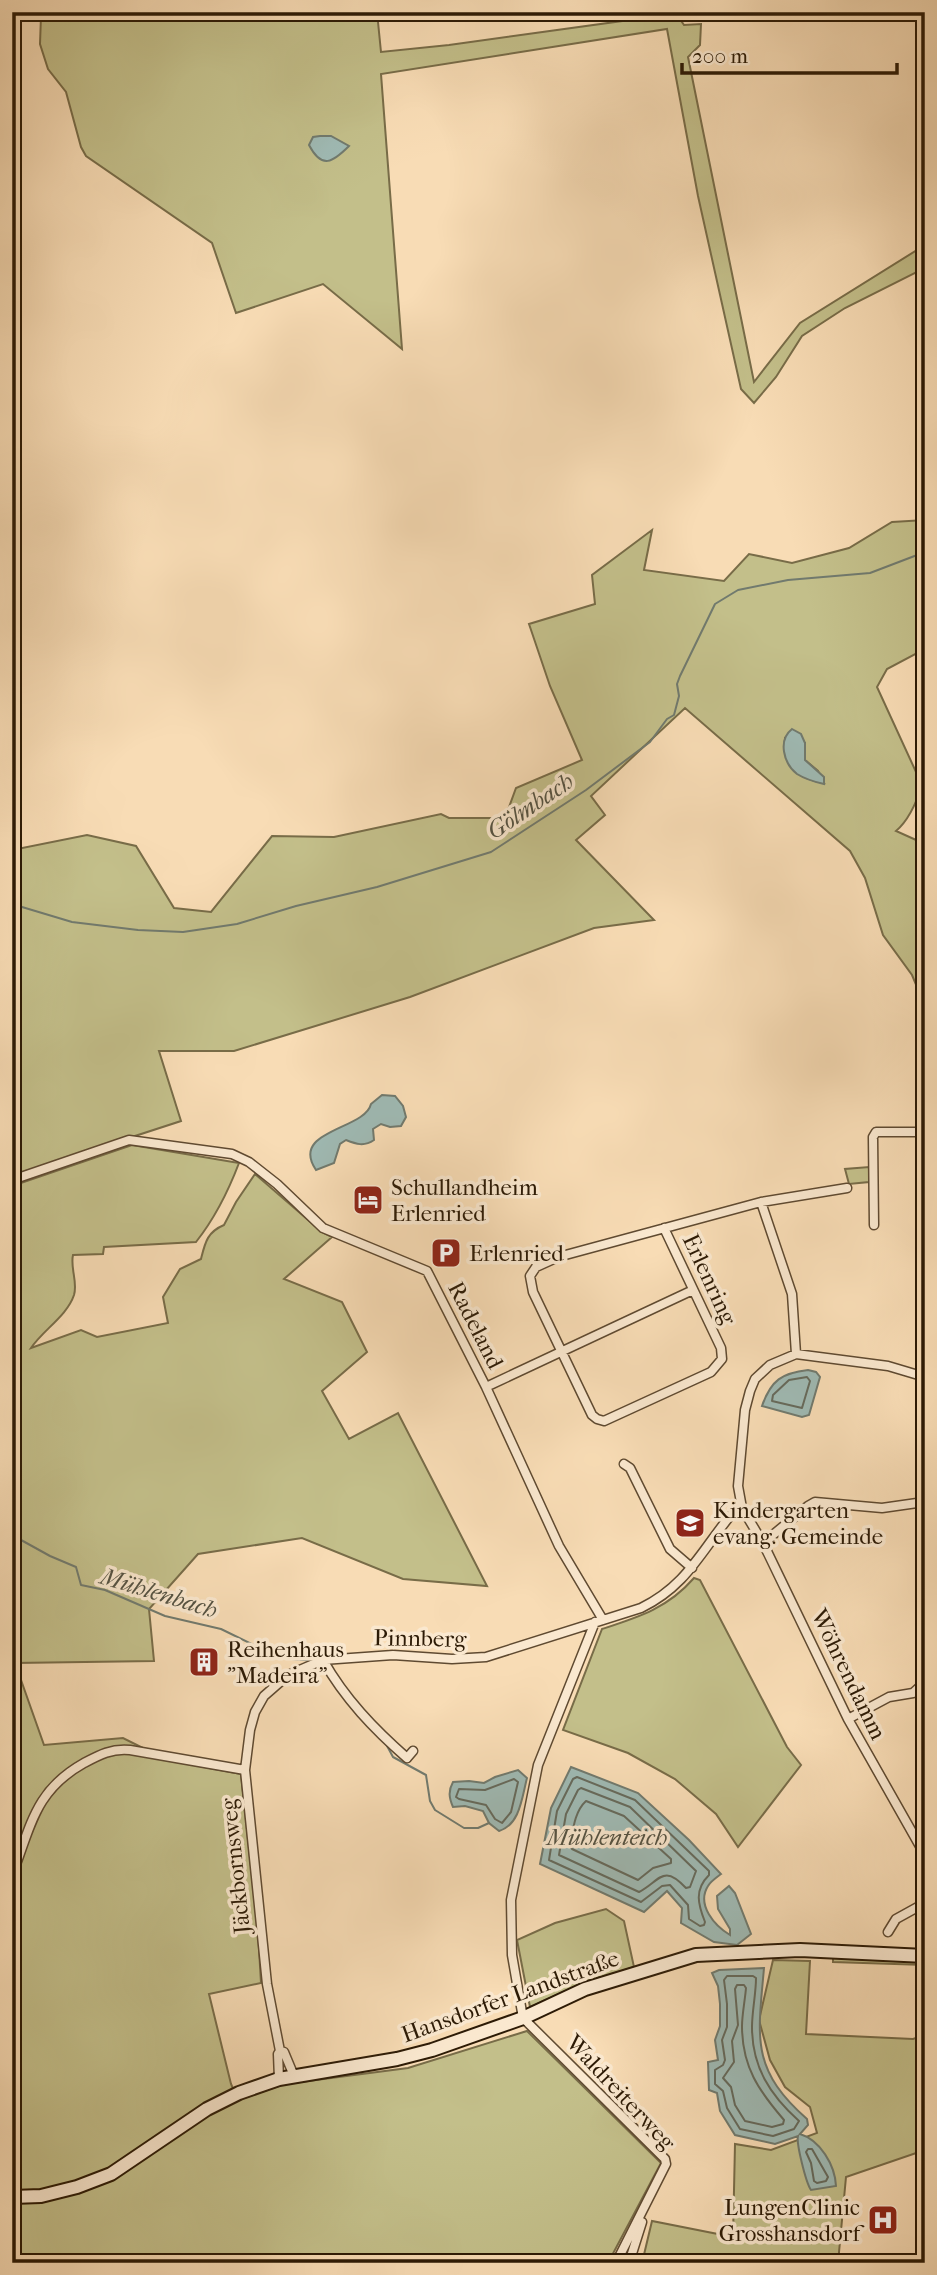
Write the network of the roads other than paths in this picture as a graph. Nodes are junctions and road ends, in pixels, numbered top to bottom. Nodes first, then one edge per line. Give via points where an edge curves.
1 (925, 1132) edge
2 (12, 1180) edge
3 (847, 1188) dead end
4 (761, 1202) junction
5 (874, 1225) dead end
6 (664, 1228) junction
7 (693, 1290) junction
8 (562, 1353) junction
9 (796, 1354) junction
10 (925, 1377) edge
11 (486, 1387) junction
12 (624, 1464) dead end
13 (742, 1508) junction
14 (925, 1521) edge
15 (763, 1543) junction
16 (692, 1568) junction
17 (599, 1621) junction
18 (323, 1660) junction
19 (925, 1682) edge
20 (848, 1719) junction
21 (413, 1751) dead end
22 (245, 1770) junction
23 (925, 1855) edge
24 (12, 1875) edge
25 (925, 1903) edge
26 (888, 1932) dead end
27 (925, 1956) edge
28 (523, 2018) junction
29 (280, 2051) junction
30 (294, 2076) junction
31 (279, 2079) junction
32 (12, 2197) edge
33 (649, 2200) junction
34 (616, 2263) edge
35 (629, 2263) edge

1 - 5 street via 876,1132 873,1137
2 - 11 street, Radeland via 129,1140 232,1154 250,1162 323,1228 427,1271
3 - 4 street
4 - 6 street
4 - 9 street via 792,1294
6 - 7 street, Erlenring
6 - 8 street, Erlenring via 558,1256 533,1271 530,1285
7 - 8 street
7 - 8 street, Erlenring via 722,1354 711,1372 604,1421 593,1415
8 - 11 street
9 - 10 street via 888,1366
9 - 13 street via 770,1364 750,1391 738,1486
11 - 17 street, Radeland
12 - 16 street via 670,1549
13 - 15 street, Wöhrendamm
13 - 16 street, Pinnberg via 730,1516
14 - 15 street via 917,1503 882,1508 816,1503
15 - 20 street, Wöhrendamm
16 - 17 street, Pinnberg via 662,1598
17 - 18 street, Pinnberg via 486,1657 393,1654
17 - 28 street via 538,1765 518,1865 511,1933
18 - 21 street via 376,1730 407,1758
18 - 22 street, Pinnberg via 288,1675 264,1696 250,1730
19 - 20 street via 913,1693 889,1697
20 - 23 street, Wöhrendamm
22 - 24 street, Jäckbornsweg via 130,1750 102,1753 52,1787 26,1830
22 - 29 street, Jäckbornsweg via 267,1984
25 - 26 street via 896,1919
27 - 28 main road, Hansdorfer Landstraße via 800,1950 696,1955 585,1989
28 - 30 main road, Hansdorfer Landstraße via 397,2059
28 - 33 street, Waldreiterweg via 665,2160
29 - 30 street, Jäckbornsweg
29 - 31 street, Jäckbornsweg
30 - 31 main road, Hansdorfer Landstraße
31 - 32 main road, Hansdorfer Landstraße via 207,2109 104,2177 41,2196
33 - 34 street, Waldreiterweg
33 - 35 street, Waldreiterweg

